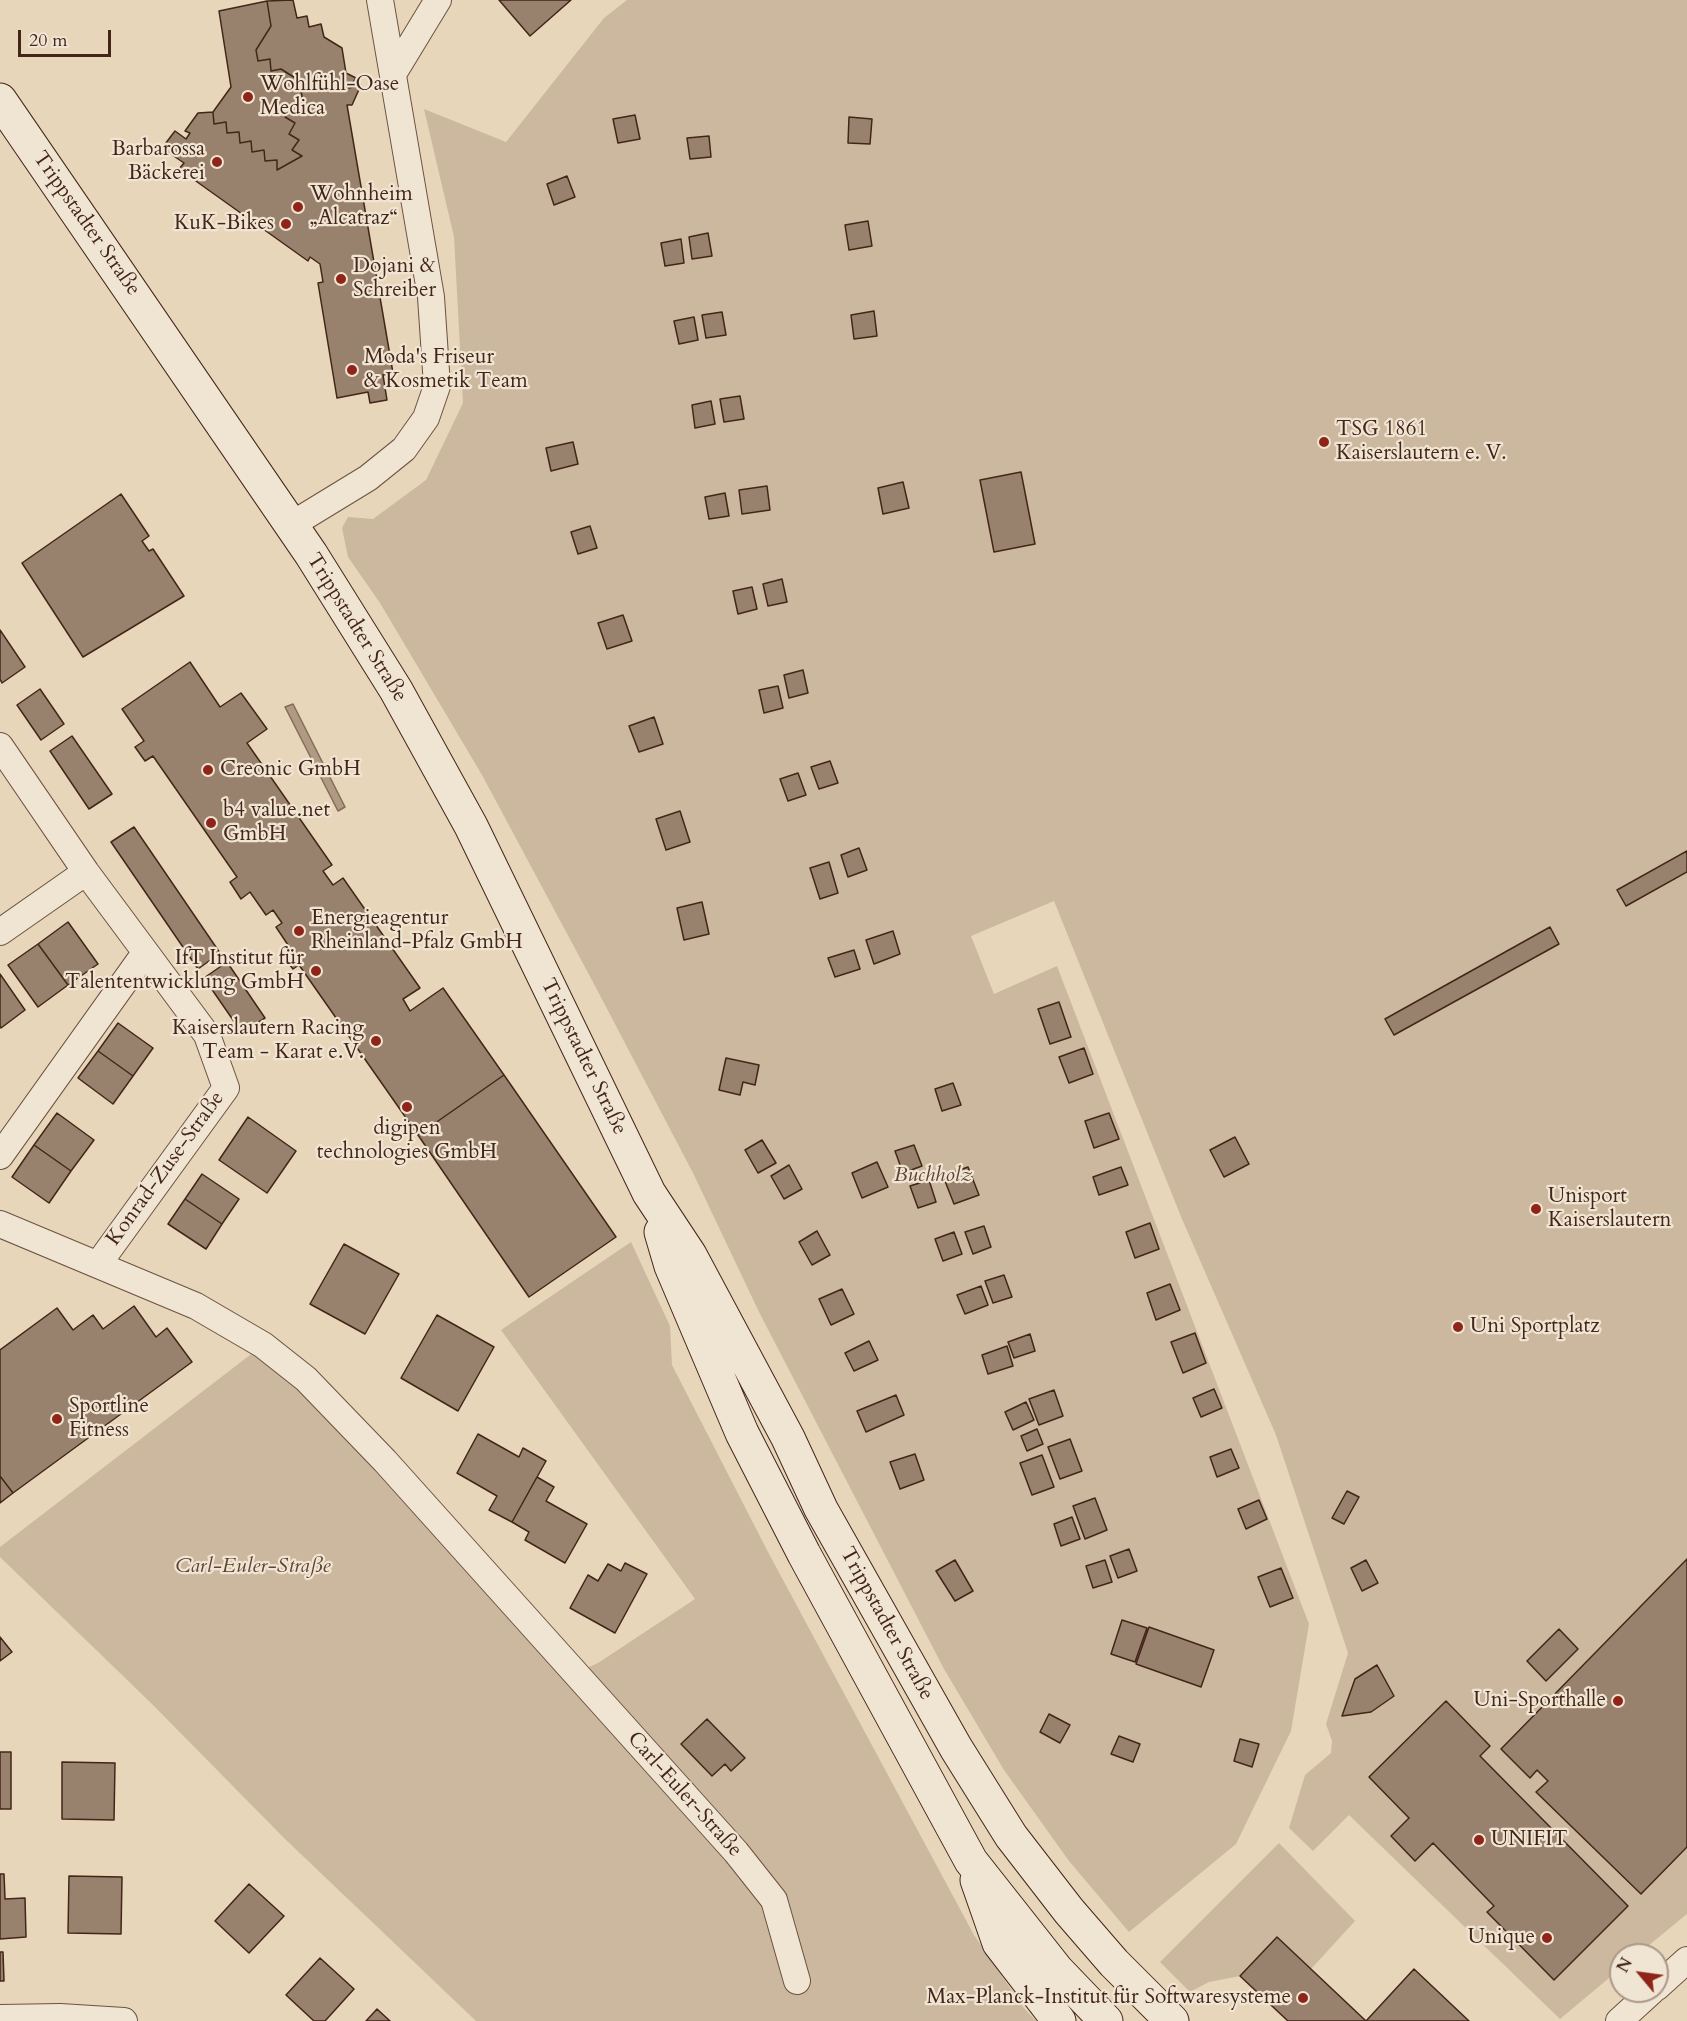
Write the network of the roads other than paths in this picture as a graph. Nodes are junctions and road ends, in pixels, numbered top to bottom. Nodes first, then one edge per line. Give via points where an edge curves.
1 (380, 0) edge
2 (438, 0) edge
3 (393, 74) junction
4 (0, 100) edge
5 (291, 525) junction
6 (0, 746) edge
7 (86, 872) junction
8 (0, 932) edge
9 (145, 953) junction
10 (0, 1156) edge
11 (649, 1193) junction
12 (0, 1224) edge
13 (99, 1263) junction
14 (970, 1861) junction
15 (1687, 1960) edge
16 (1669, 1976) edge
17 (797, 1981) dead end
18 (1639, 2003) edge
19 (0, 2018) edge
20 (124, 2021) edge
21 (1059, 2021) edge
22 (1106, 2021) edge
23 (1172, 2021) edge
24 (1619, 2021) edge

1 - 3 street
2 - 3 street
3 - 5 street via 431,297 437,386 426,418 404,449 368,478
4 - 5 main road, Trippstadter Straße
5 - 11 main road, Trippstadter Straße via 396,690 471,826
6 - 7 street, Konrad-Zuse-Straße
7 - 8 street
7 - 9 street, Konrad-Zuse-Straße
9 - 10 street
9 - 13 street, Konrad-Zuse-Straße via 207,1035 226,1088
11 - 14 main road, Trippstadter Straße via 671,1266 742,1433
11 - 23 main road, Trippstadter Straße via 690,1255 788,1438 821,1509 956,1748 1011,1836 1114,1963
12 - 13 street, Carl-Euler-Straße
13 - 17 street, Carl-Euler-Straße via 196,1306 263,1345 306,1379 385,1461 736,1852 774,1900
14 - 21 main road via 999,1943
14 - 22 main road, Trippstadter Straße via 1057,1970
15 - 16 street
18 - 24 street
19 - 20 street

